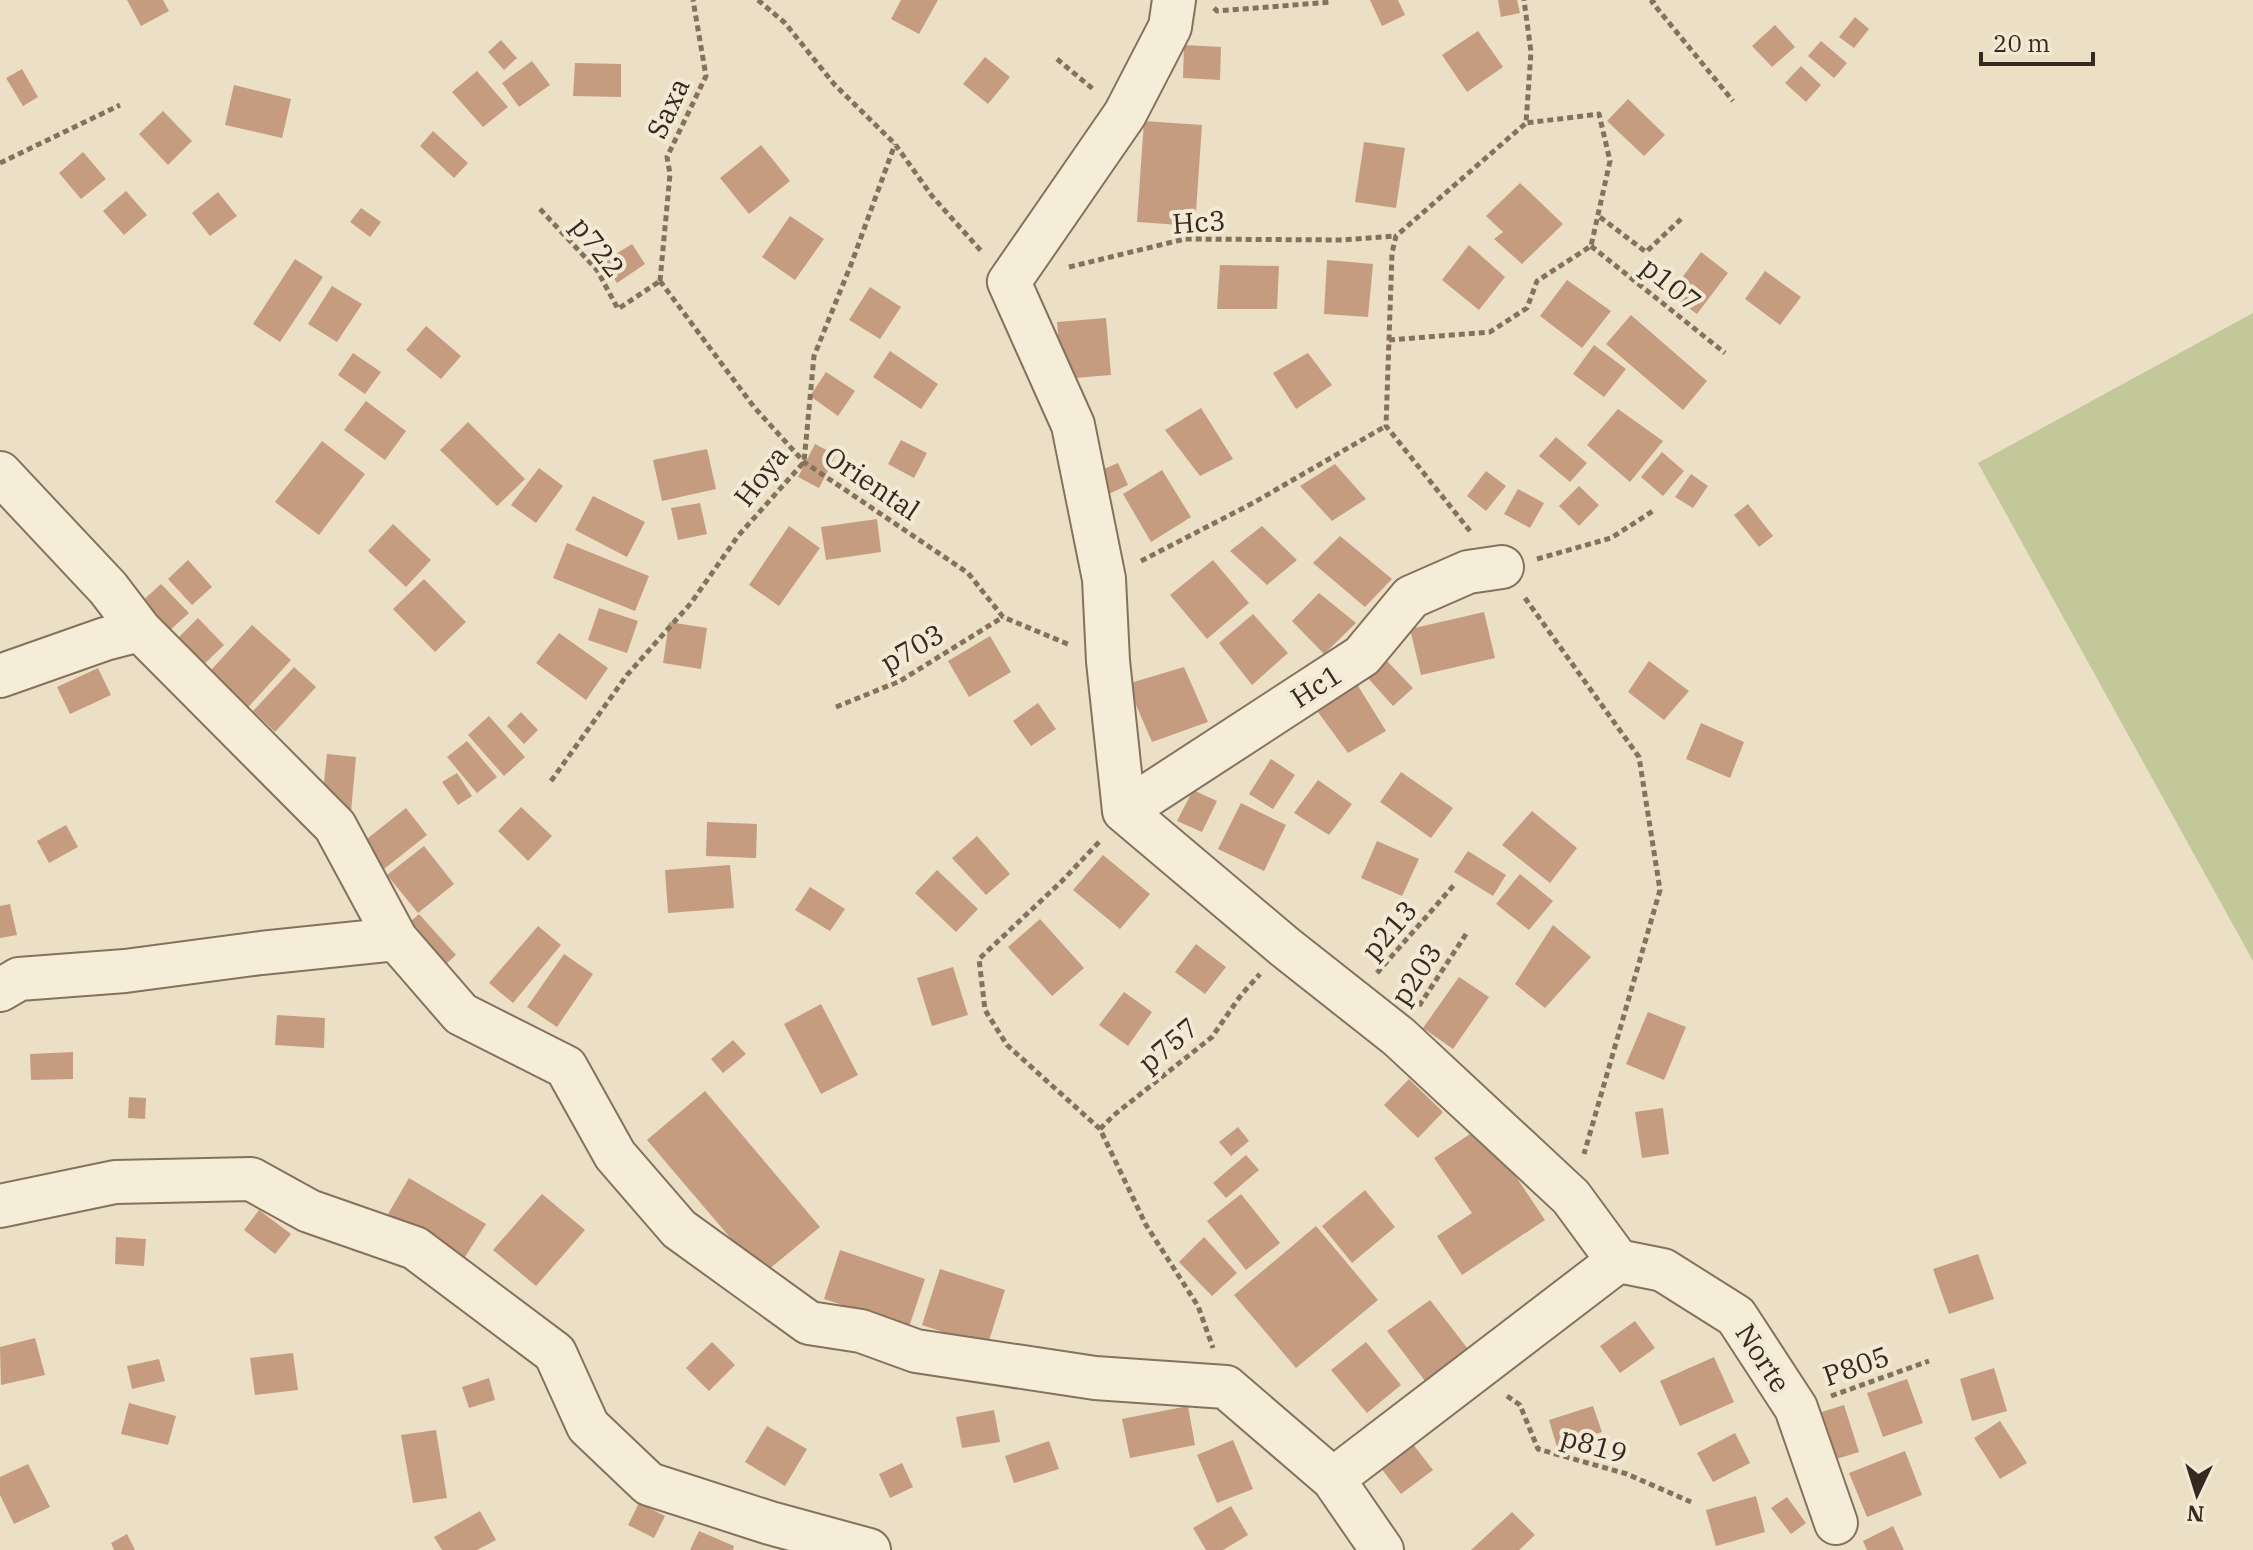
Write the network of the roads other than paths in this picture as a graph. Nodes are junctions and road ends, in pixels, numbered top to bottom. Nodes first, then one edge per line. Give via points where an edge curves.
1 (1192, 3) edge
2 (0, 473) edge
3 (1502, 567) road end
4 (140, 630) junction
5 (0, 676) edge
6 (1124, 811) junction
7 (396, 939) junction
8 (0, 990) edge
9 (0, 1206) edge
10 (1618, 1261) junction
11 (1333, 1479) junction
12 (1836, 1523) dead end
13 (869, 1550) edge
14 (1382, 1550) edge

1 - 6 street via 1170,27 1125,114 1009,282 1073,425 1104,579
2 - 4 street via 108,588
3 - 6 street, Hc1 via 1468,572 1411,597 1362,656
4 - 5 street
4 - 7 street via 335,826
6 - 10 street via 1399,1037 1571,1197
7 - 8 street via 19,979
7 - 11 street via 461,1014 566,1067 615,1155 679,1229 809,1323 861,1331 916,1351 1095,1378 1226,1387
9 - 13 street via 115,1182 251,1179 309,1211 415,1248 555,1353 588,1426 649,1484
10 - 11 street
10 - 12 street, Norte via 1663,1270 1736,1316 1796,1408
11 - 14 street

